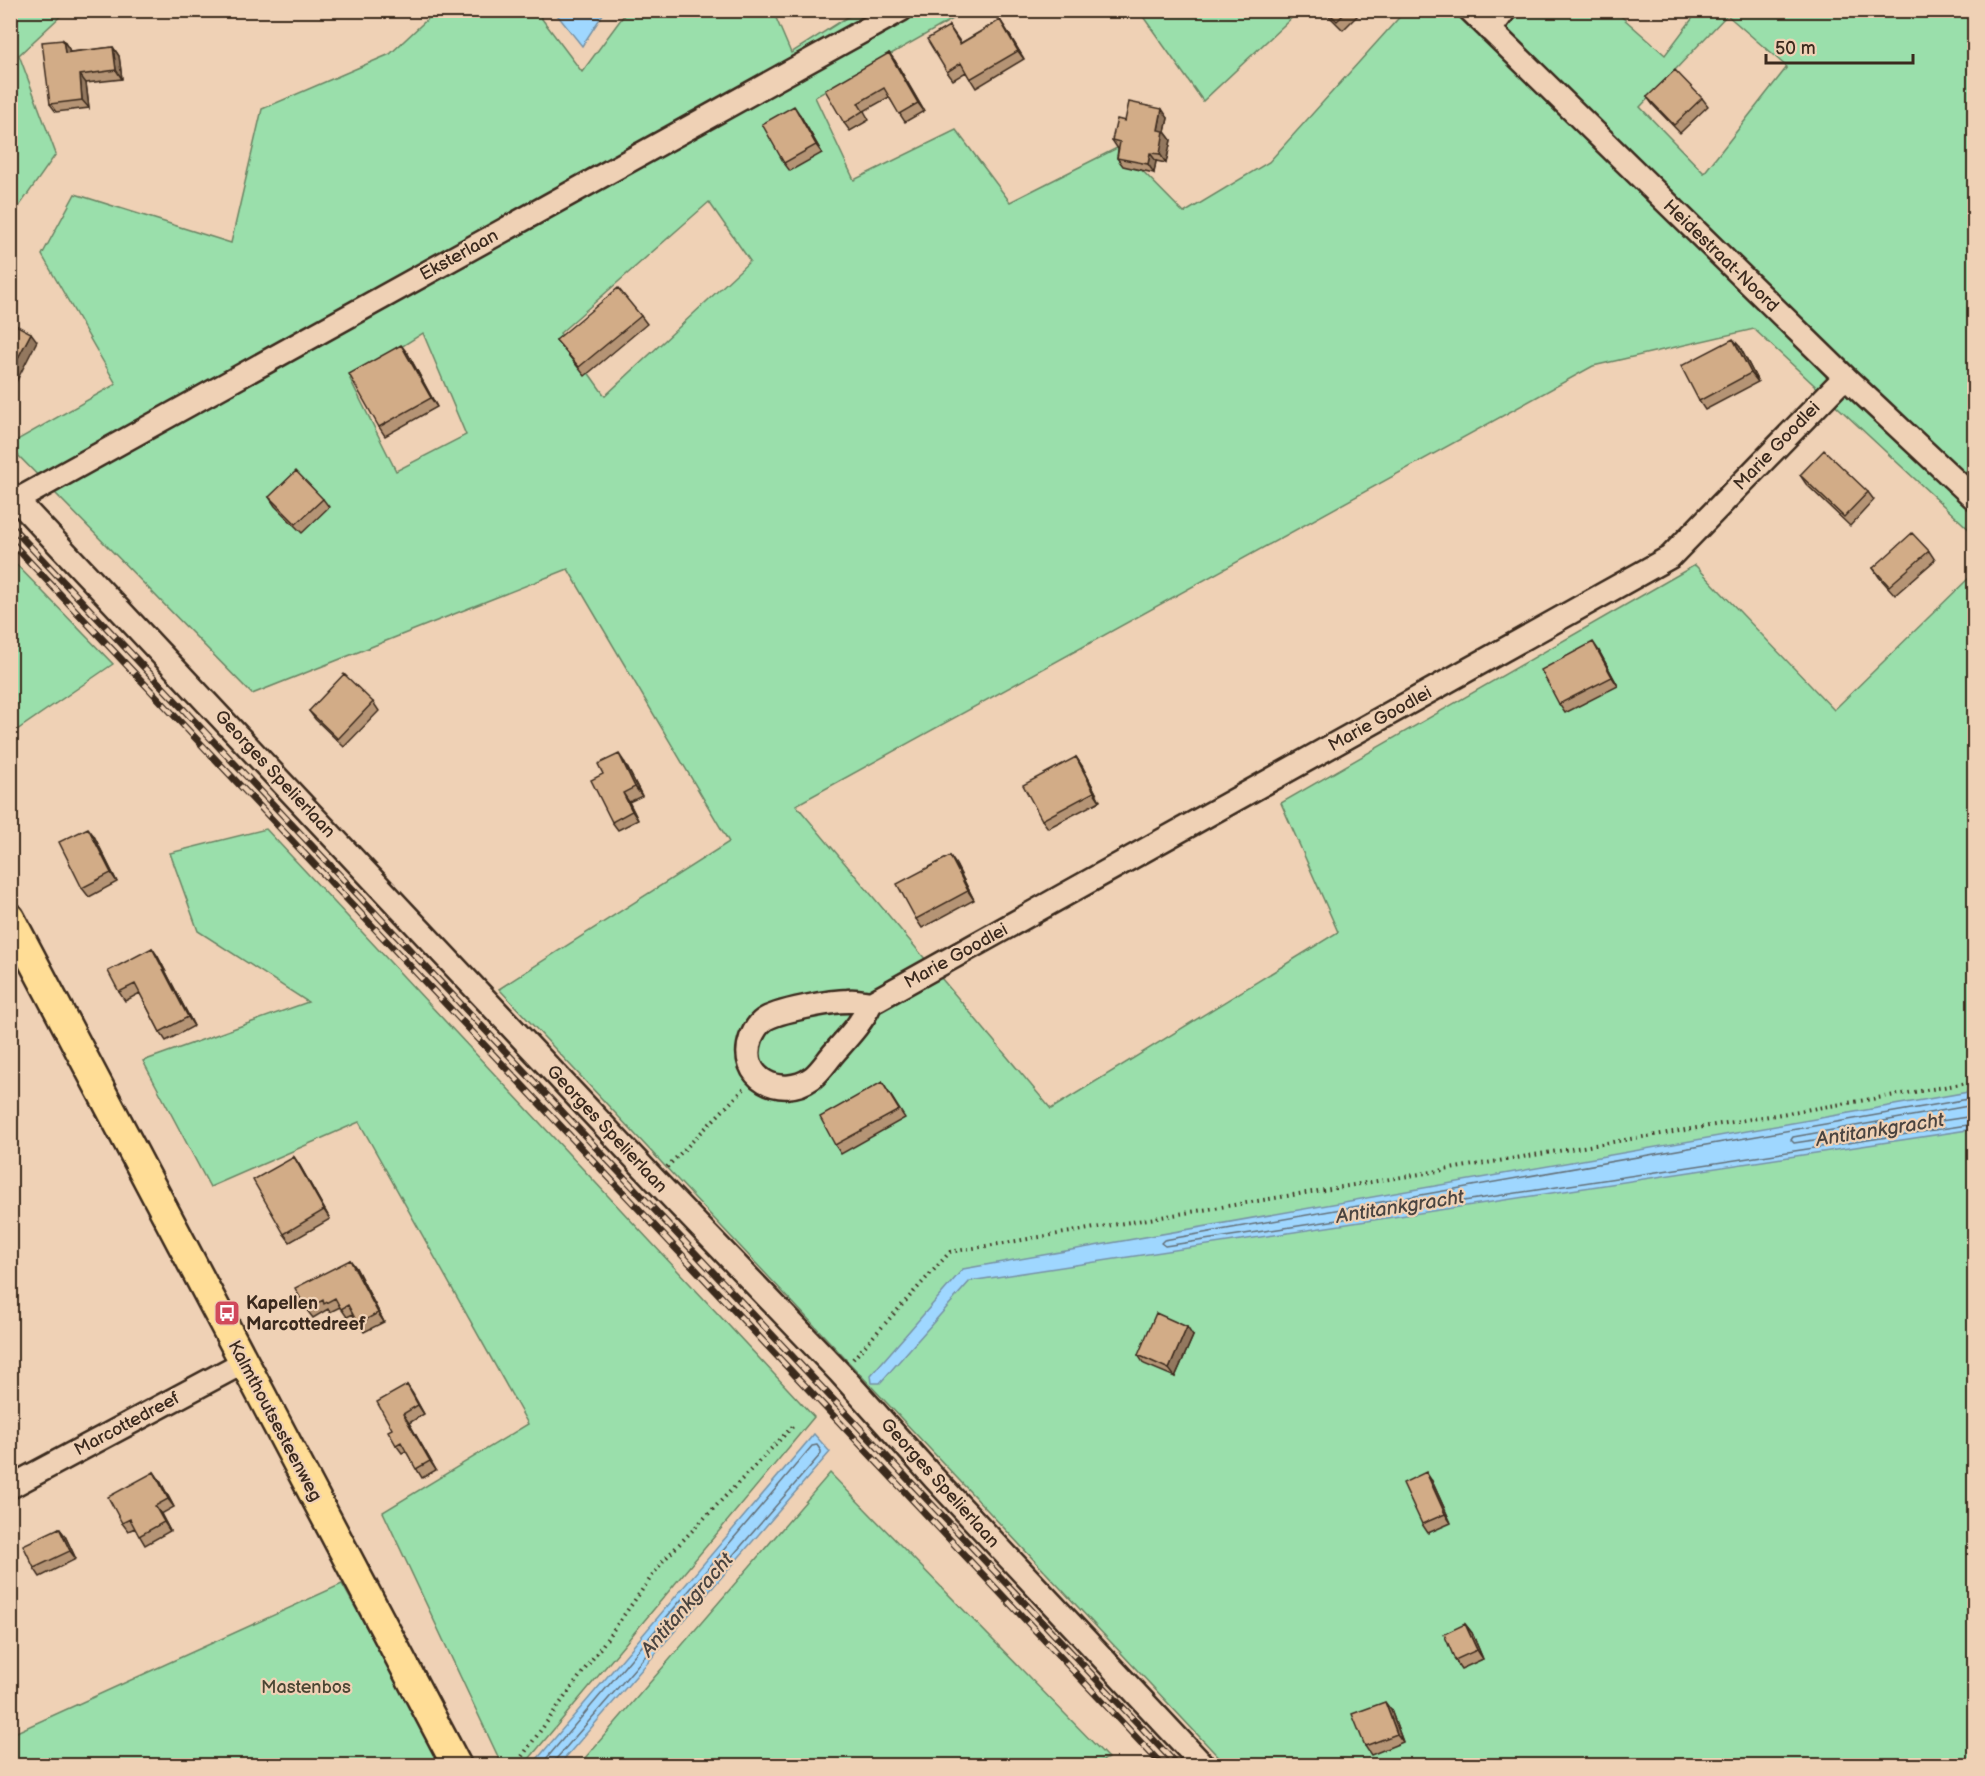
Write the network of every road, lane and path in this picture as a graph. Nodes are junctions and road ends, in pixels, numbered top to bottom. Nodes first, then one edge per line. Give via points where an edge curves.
1 (901, 10) edge
2 (1470, 10) edge
3 (1505, 10) edge
4 (1490, 30) junction
5 (1845, 377) junction
6 (14, 496) edge
7 (1974, 498) edge
8 (10, 918) edge
9 (871, 1003) junction
10 (758, 1076) junction
11 (1974, 1082) edge
12 (655, 1180) junction
13 (244, 1362) junction
14 (840, 1373) junction
15 (794, 1425) dead end
16 (10, 1487) edge
17 (457, 1766) edge
18 (515, 1766) edge
19 (1204, 1766) edge

1 - 6 street, Eksterlaan
2 - 4 street, Heidestraat-Noord
3 - 4 street
4 - 5 street, Heidestraat-Noord
5 - 7 street, Heidestraat-Noord
5 - 9 street, Marie Goodlei via 1670,557
6 - 12 street, Georges Spelierlaan
8 - 13 main road, Kalmthoutsesteenweg
9 - 10 street, Marie Goodlei via 864,1018 813,1077 794,1087 771,1085
9 - 10 street via 848,1001 775,1014 762,1020 748,1048 749,1063
10 - 12 path
11 - 14 path via 950,1252
12 - 14 street, Georges Spelierlaan
13 - 16 street, Marcottedreef
13 - 17 main road, Kalmthoutsesteenweg
14 - 19 street, Georges Spelierlaan
15 - 18 path via 663,1561

